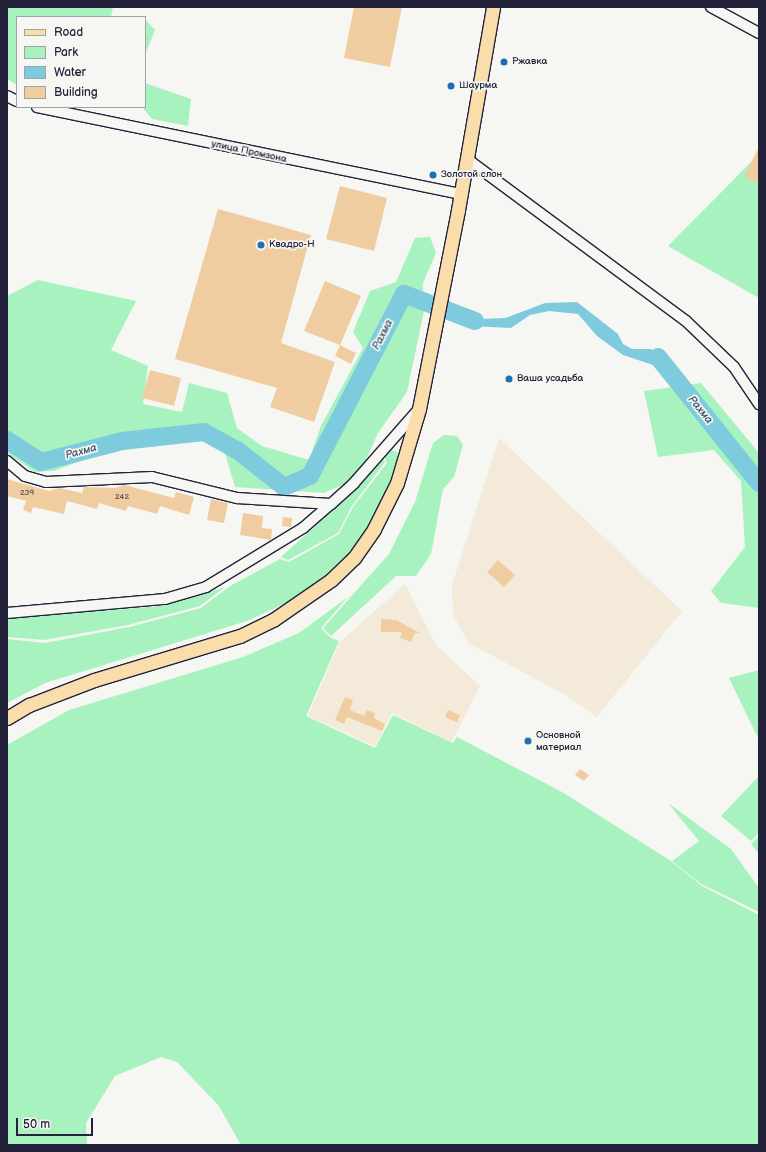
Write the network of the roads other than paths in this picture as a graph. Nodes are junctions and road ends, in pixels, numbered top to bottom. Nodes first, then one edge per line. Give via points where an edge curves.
1 (493, 7) edge
2 (712, 7) edge
3 (759, 33) edge
4 (7, 96) edge
5 (16, 100) edge
6 (42, 108) edge
7 (467, 159) junction
8 (461, 194) junction
9 (759, 404) edge
10 (419, 409) junction
11 (7, 461) edge
12 (331, 504) junction
13 (7, 613) edge
14 (7, 718) edge

1 - 7 main road
2 - 3 street
4 - 5 street
6 - 8 street, улица Промзона
7 - 8 main road
7 - 9 street via 686,321 734,367
8 - 10 main road
10 - 12 street
10 - 14 main road via 397,483 374,529 354,558 310,597 240,636 94,680 29,705
11 - 12 street via 25,476 46,482 152,476 237,498
12 - 13 street via 303,528 231,574 185,594 141,602

